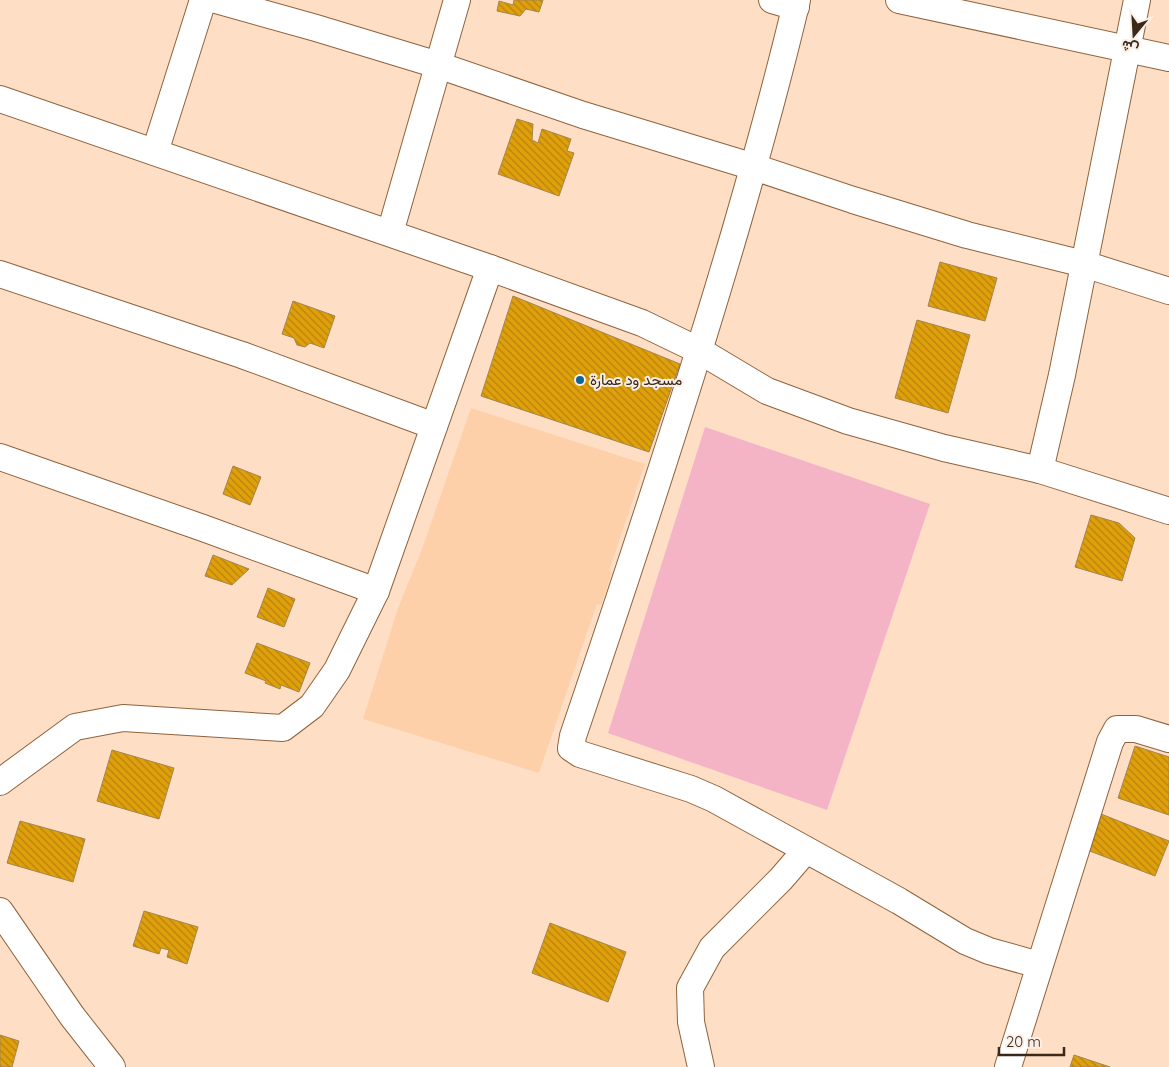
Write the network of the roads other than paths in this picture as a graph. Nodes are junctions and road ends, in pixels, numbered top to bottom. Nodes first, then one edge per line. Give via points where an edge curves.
1 (203, 0) edge
2 (216, 0) edge
3 (457, 0) edge
4 (899, 0) edge
5 (1137, 0) edge
6 (788, 2) edge
7 (1127, 48) junction
8 (1169, 58) edge
9 (438, 66) junction
10 (0, 99) edge
11 (156, 152) junction
12 (754, 167) junction
13 (390, 233) junction
14 (1084, 264) junction
15 (490, 268) junction
16 (0, 274) edge
17 (1169, 291) edge
18 (700, 351) junction
19 (434, 426) junction
20 (0, 457) edge
21 (1040, 470) junction
22 (1169, 511) edge
23 (376, 591) junction
24 (1169, 739) edge
25 (0, 782) edge
26 (806, 850) junction
27 (0, 911) edge
28 (1039, 965) junction
29 (112, 1067) edge
30 (701, 1067) edge
31 (1008, 1067) edge

1 - 11 street
2 - 9 street
3 - 9 street
4 - 7 street
5 - 7 street
6 - 12 street
7 - 8 street
7 - 14 street
9 - 12 street via 583,115
9 - 13 street
10 - 11 street
11 - 13 street
12 - 14 street via 966,235
12 - 18 street
13 - 15 street
14 - 17 street
14 - 21 street
15 - 18 street via 642,323
15 - 19 street
16 - 19 street via 242,355
18 - 21 street via 767,391 848,421
18 - 26 street via 572,736 571,748 580,754 691,789
19 - 23 street
20 - 23 street
21 - 22 street
23 - 25 street via 337,670 312,706 283,728 123,718 104,721 75,727
24 - 28 street via 1136,729 1117,729 1110,742
26 - 28 street via 965,941
26 - 30 street via 712,948 690,988 691,1022
27 - 29 street via 72,1016
28 - 31 street

